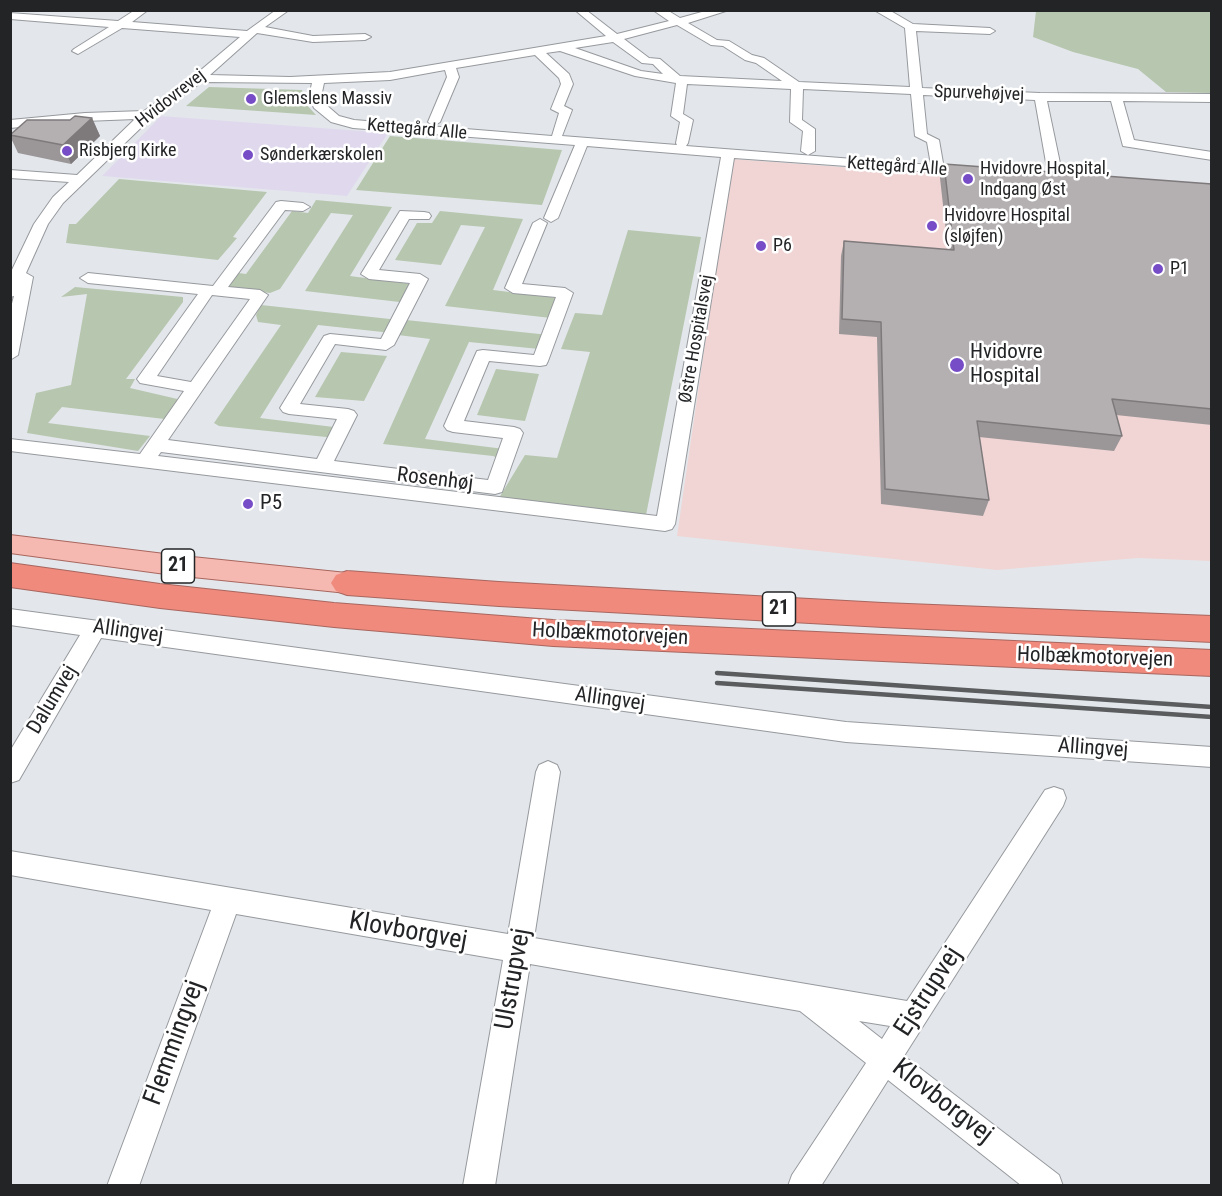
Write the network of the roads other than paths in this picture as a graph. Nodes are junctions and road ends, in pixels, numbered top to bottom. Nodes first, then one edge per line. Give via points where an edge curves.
1 (143, 10) edge
2 (284, 10) edge
3 (658, 10) edge
4 (724, 10) edge
5 (879, 10) edge
6 (580, 11) edge
7 (10, 16) edge
8 (679, 23) junction
9 (121, 24) junction
10 (909, 25) junction
11 (252, 31) junction
12 (990, 32) dead end
13 (365, 37) dead end
14 (615, 38) junction
15 (563, 48) junction
16 (78, 51) dead end
17 (539, 53) junction
18 (450, 68) junction
19 (199, 78) junction
20 (679, 79) junction
21 (318, 81) junction
22 (797, 86) junction
23 (917, 91) junction
24 (1040, 97) junction
25 (1116, 98) junction
26 (1212, 98) edge
27 (147, 115) junction
28 (434, 122) dead end
29 (10, 124) edge
30 (557, 134) dead end
31 (582, 143) junction
32 (682, 143) dead end
33 (1163, 149) junction
34 (808, 151) dead end
35 (728, 154) junction
36 (1212, 156) edge
37 (936, 163) dead end
38 (1168, 167) dead end
39 (977, 173) edge
40 (17, 175) edge
41 (1055, 175) edge
42 (78, 179) junction
43 (10, 184) edge
44 (303, 207) dead end
45 (424, 216) dead end
46 (27, 258) junction
47 (88, 278) dead end
48 (212, 290) junction
49 (10, 292) edge
50 (10, 355) edge
51 (195, 388) junction
52 (10, 445) edge
53 (150, 453) junction
54 (322, 466) junction
55 (665, 524) joint
56 (10, 544) edge
57 (10, 575) edge
58 (347, 583) joint
59 (1212, 615) edge
60 (10, 617) edge
61 (1023, 621) junction
62 (96, 627) junction
63 (1212, 630) edge
64 (1212, 663) edge
65 (1212, 757) edge
66 (548, 772) dead end
67 (10, 773) edge
68 (1054, 798) dead end
69 (10, 863) edge
70 (228, 900) junction
71 (519, 951) junction
72 (806, 998) junction
73 (913, 1016) junction
74 (886, 1059) junction
75 (123, 1185) edge
76 (479, 1185) edge
77 (803, 1185) edge
78 (1048, 1185) edge

1 - 9 street
2 - 11 street, Hvidovrevej
3 - 8 street
4 - 8 street
5 - 10 street
6 - 14 street
7 - 9 street
8 - 14 street
8 - 22 street via 715,43 725,43 749,58 760,60
9 - 11 street
9 - 16 street
10 - 12 street via 932,23
10 - 23 street, Spurvehøjvej
11 - 13 street via 313,39
11 - 19 street, Hvidovrevej
14 - 15 street
14 - 20 street via 646,62 656,61
15 - 17 street
15 - 20 street, Spurvehøjvej via 639,74
17 - 18 street
17 - 30 street via 565,77 567,84 557,109 566,110
18 - 21 street
18 - 28 street via 453,77
19 - 21 street
19 - 27 street, Hvidovrevej
20 - 22 street, Spurvehøjvej
20 - 32 street via 677,116 687,120
21 - 31 street, Kettegård Alle via 318,105 335,119 353,124
22 - 23 street, Spurvehøjvej
22 - 34 street via 796,123 809,129
23 - 24 street, Spurvehøjvej
23 - 37 street, Spurvehøjvej via 921,136 933,140
24 - 25 street, Spurvehøjvej
24 - 41 street, Spurvehøjvej
25 - 26 street, Spurvehøjvej
25 - 33 street via 1128,142
27 - 29 street
27 - 42 street, Hvidovrevej
31 - 35 street, Kettegård Alle
31 - 54 street, Rosenhøj via 513,288 564,293 540,361 483,355 453,426 514,433 495,487
33 - 36 street
33 - 38 street
35 - 39 street, Kettegård Alle
35 - 55 street, Østre Hospitalsvej
40 - 42 street
40 - 43 street
42 - 46 street, Hvidovrevej via 41,224
44 - 48 street via 281,205
45 - 54 street via 405,214 369,274 420,279 386,345 330,339 289,408 348,415
46 - 49 street, Hvidovrevej
46 - 50 street, Hvidovrevej
47 - 48 street
48 - 51 street via 146,379
48 - 51 street via 260,295
51 - 53 street
52 - 53 street, Rosenhøj
53 - 54 street, Rosenhøj
53 - 55 street, Rosenhøj
56 - 58 main road, Holbækmotorvejen / 21
57 - 64 highway, Holbækmotorvejen / 21 via 334,615 553,633
58 - 61 highway, Holbækmotorvejen / 21
59 - 61 highway via 1125,613
60 - 62 street, Allingvej
61 - 63 highway, Holbækmotorvejen / 21
62 - 65 street, Allingvej via 846,732
62 - 67 street, Dalumvej
66 - 71 street, Ulstrupvej
68 - 73 street, Ejstrupvej
69 - 70 street, Klovborgvej
70 - 71 street, Klovborgvej
70 - 75 street, Flemmingvej
71 - 72 street, Klovborgvej
71 - 76 street, Ulstrupvej
72 - 73 street, Klovborgvej
72 - 74 street, Klovborgvej
73 - 74 street, Ejstrupvej
74 - 77 street, Ejstrupvej
74 - 78 street, Klovborgvej

